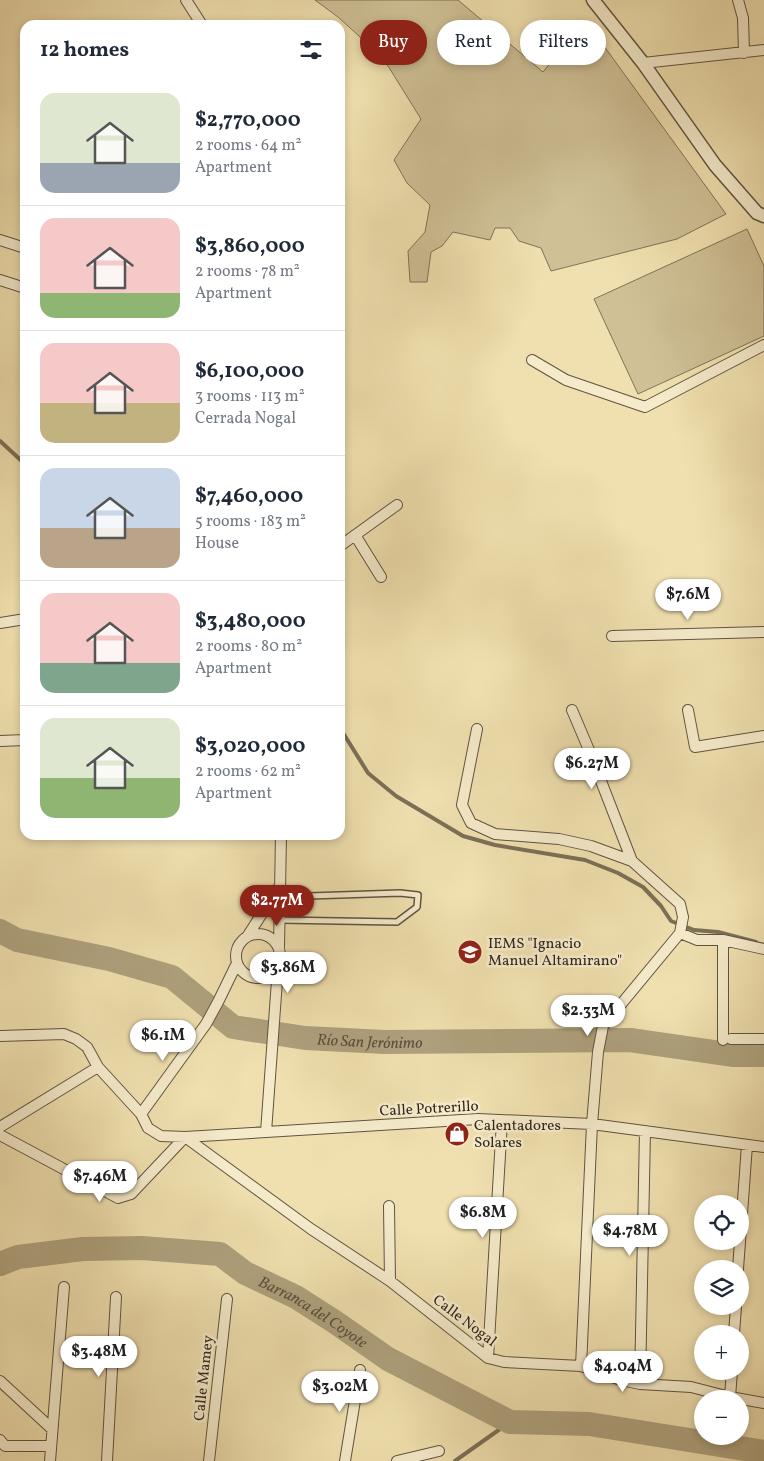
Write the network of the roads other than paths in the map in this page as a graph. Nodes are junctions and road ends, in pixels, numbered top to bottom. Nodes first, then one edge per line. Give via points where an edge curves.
1 (186, 0) edge
2 (593, 0) edge
3 (738, 0) edge
4 (196, 20) edge
5 (764, 50) edge
6 (744, 53) junction
7 (643, 63) junction
8 (762, 213) edge
9 (0, 240) edge
10 (20, 246) edge
11 (0, 280) edge
12 (20, 286) edge
13 (764, 345) edge
14 (532, 360) dead end
15 (397, 505) dead end
16 (355, 535) junction
17 (345, 542) edge
18 (381, 577) dead end
19 (20, 620) edge
20 (0, 623) edge
21 (764, 632) edge
22 (612, 636) dead end
23 (572, 710) dead end
24 (688, 710) dead end
25 (477, 729) dead end
26 (764, 736) edge
27 (20, 740) edge
28 (0, 741) edge
29 (281, 840) edge
30 (632, 861) junction
31 (280, 886) junction
32 (279, 897) junction
33 (279, 920) junction
34 (680, 933) junction
35 (247, 937) junction
36 (723, 940) junction
37 (279, 948) junction
38 (764, 949) edge
39 (237, 964) junction
40 (278, 967) junction
41 (0, 1036) edge
42 (764, 1039) edge
43 (98, 1067) junction
44 (141, 1114) junction
45 (502, 1121) junction
46 (592, 1124) junction
47 (0, 1127) edge
48 (645, 1131) junction
49 (266, 1132) junction
50 (0, 1135) edge
51 (185, 1138) junction
52 (746, 1145) junction
53 (764, 1147) edge
54 (389, 1206) dead end
55 (739, 1260) edge
56 (390, 1281) junction
57 (64, 1287) dead end
58 (116, 1297) dead end
59 (227, 1299) dead end
60 (488, 1358) junction
61 (581, 1366) junction
62 (360, 1370) dead end
63 (0, 1381) edge
64 (640, 1384) junction
65 (702, 1390) edge
66 (749, 1400) edge
67 (764, 1403) edge
68 (52, 1429) junction
69 (0, 1440) edge
70 (51, 1446) junction
71 (439, 1451) dead end
72 (50, 1461) edge
73 (107, 1461) edge
74 (208, 1461) edge
75 (345, 1461) edge
76 (397, 1461) edge

1 - 4 street
2 - 7 street
3 - 6 street via 743,18
5 - 6 street
6 - 7 street
7 - 8 street via 715,165
9 - 10 street
11 - 12 street
13 - 14 street via 645,406 566,380
15 - 16 street
16 - 17 street
16 - 18 street
19 - 20 street
21 - 22 street
23 - 30 street
24 - 26 street via 695,747
25 - 30 street via 462,805 471,823 495,834 559,839 591,846
27 - 28 street
29 - 31 street
30 - 34 street via 680,904 683,917
31 - 32 street
31 - 35 street
32 - 33 street
32 - 33 lane via 418,895 417,907 397,922
33 - 37 street
34 - 36 street via 696,940
34 - 46 street via 602,1026
35 - 37 street via 262,934
35 - 39 street via 237,949
36 - 38 street
36 - 42 street via 727,1039
37 - 40 street
39 - 40 street via 253,978 267,977
39 - 44 street via 206,1024
40 - 49 street
41 - 43 street, Calle Potrerillo via 64,1034 88,1047
43 - 44 street, Calle Potrerillo
43 - 47 street
44 - 51 street, Calle Potrerillo via 148,1128 161,1136
45 - 46 street, Calle Potrerillo
45 - 49 street, Calle Potrerillo via 478,1119
45 - 60 street
46 - 48 street, Calle Potrerillo
46 - 61 street
48 - 52 street, Calle Potrerillo
48 - 64 street
49 - 51 street, Calle Potrerillo
50 - 51 street via 118,1198 131,1194
51 - 56 street, Calle Nogal via 310,1229
52 - 53 street, Calle Potrerillo
52 - 55 street
54 - 56 street
56 - 60 street, Calle Nogal
57 - 68 street
58 - 73 street
59 - 74 street, Calle Mamey
60 - 61 street, Calle Nogal via 504,1362
61 - 64 street, Calle Nogal
62 - 75 street
63 - 68 street
64 - 65 street, Calle Nogal
66 - 67 street, Calle Nogal
68 - 70 street
69 - 70 street via 5,1446
70 - 72 street
71 - 76 street

